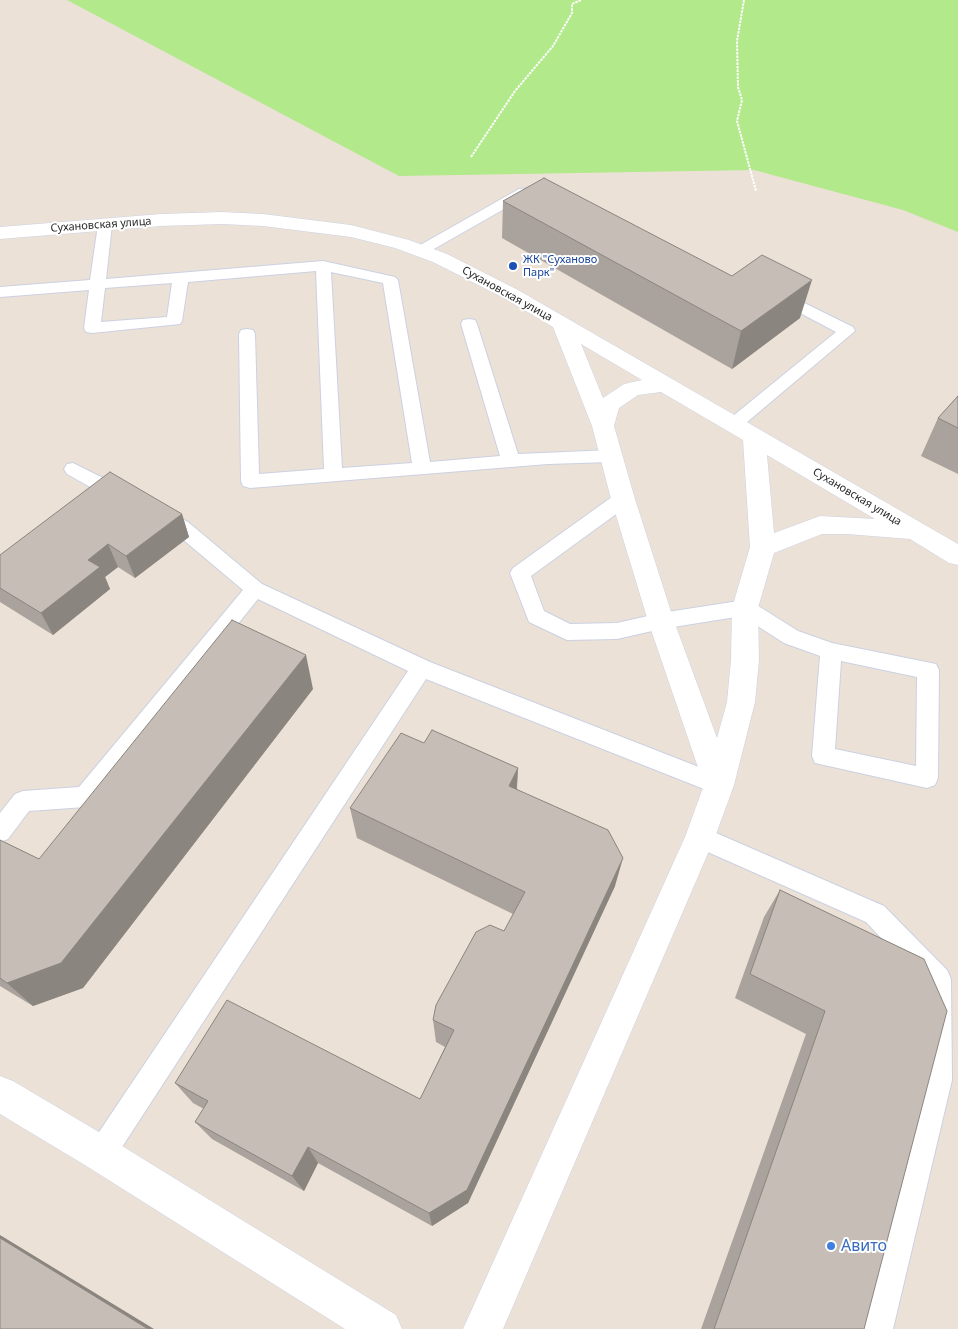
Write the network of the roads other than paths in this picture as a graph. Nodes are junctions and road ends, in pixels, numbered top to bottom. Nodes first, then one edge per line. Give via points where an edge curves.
1 (546, 192) edge
2 (105, 225) junction
3 (0, 233) edge
4 (420, 251) junction
5 (323, 266) junction
6 (182, 277) junction
7 (98, 282) junction
8 (765, 289) edge
9 (0, 292) edge
10 (469, 324) dead end
11 (562, 324) junction
12 (247, 334) dead end
13 (666, 384) junction
14 (603, 426) junction
15 (744, 430) junction
16 (611, 456) junction
17 (511, 462) junction
18 (73, 469) dead end
19 (422, 469) junction
20 (333, 475) junction
21 (623, 499) junction
22 (916, 532) junction
23 (763, 548) junction
24 (958, 556) edge
25 (255, 589) junction
26 (745, 608) junction
27 (661, 621) junction
28 (831, 651) junction
29 (422, 668) junction
30 (719, 785) junction
31 (0, 831) edge
32 (700, 837) junction
33 (0, 1094) edge
34 (101, 1154) junction
35 (382, 1329) edge
36 (483, 1329) edge
37 (876, 1329) edge

1 - 4 lane via 524,192
2 - 3 street, Сухановская улица
2 - 4 street, Сухановская улица via 213,218 263,220 352,230
2 - 7 lane
4 - 11 street, Сухановская улица via 511,294
5 - 6 lane
5 - 19 lane via 390,280
5 - 20 lane
6 - 7 lane
6 - 7 lane via 174,321 92,328
7 - 9 lane
8 - 15 lane via 847,331
10 - 17 lane
11 - 13 street, Сухановская улица
11 - 14 street
12 - 20 lane via 250,481
13 - 14 street via 632,389 609,404
13 - 15 street, Сухановская улица
14 - 16 street
15 - 22 street, Сухановская улица
15 - 23 street
16 - 17 lane
16 - 21 street
17 - 19 lane
18 - 25 lane via 181,527
19 - 20 lane
21 - 27 street
21 - 27 lane via 520,573 536,616 567,632 617,631
22 - 23 street via 820,525
22 - 24 street, Сухановская улица
23 - 26 street
25 - 29 lane
25 - 31 lane via 85,797 23,801
26 - 27 lane
26 - 28 lane via 791,638
26 - 30 street via 742,702
27 - 30 street
28 - 28 lane via 928,670 927,778 823,756
29 - 30 lane
29 - 34 lane
30 - 32 street
32 - 36 street
32 - 37 lane via 875,914 938,979 938,1080
33 - 34 street
34 - 35 street

